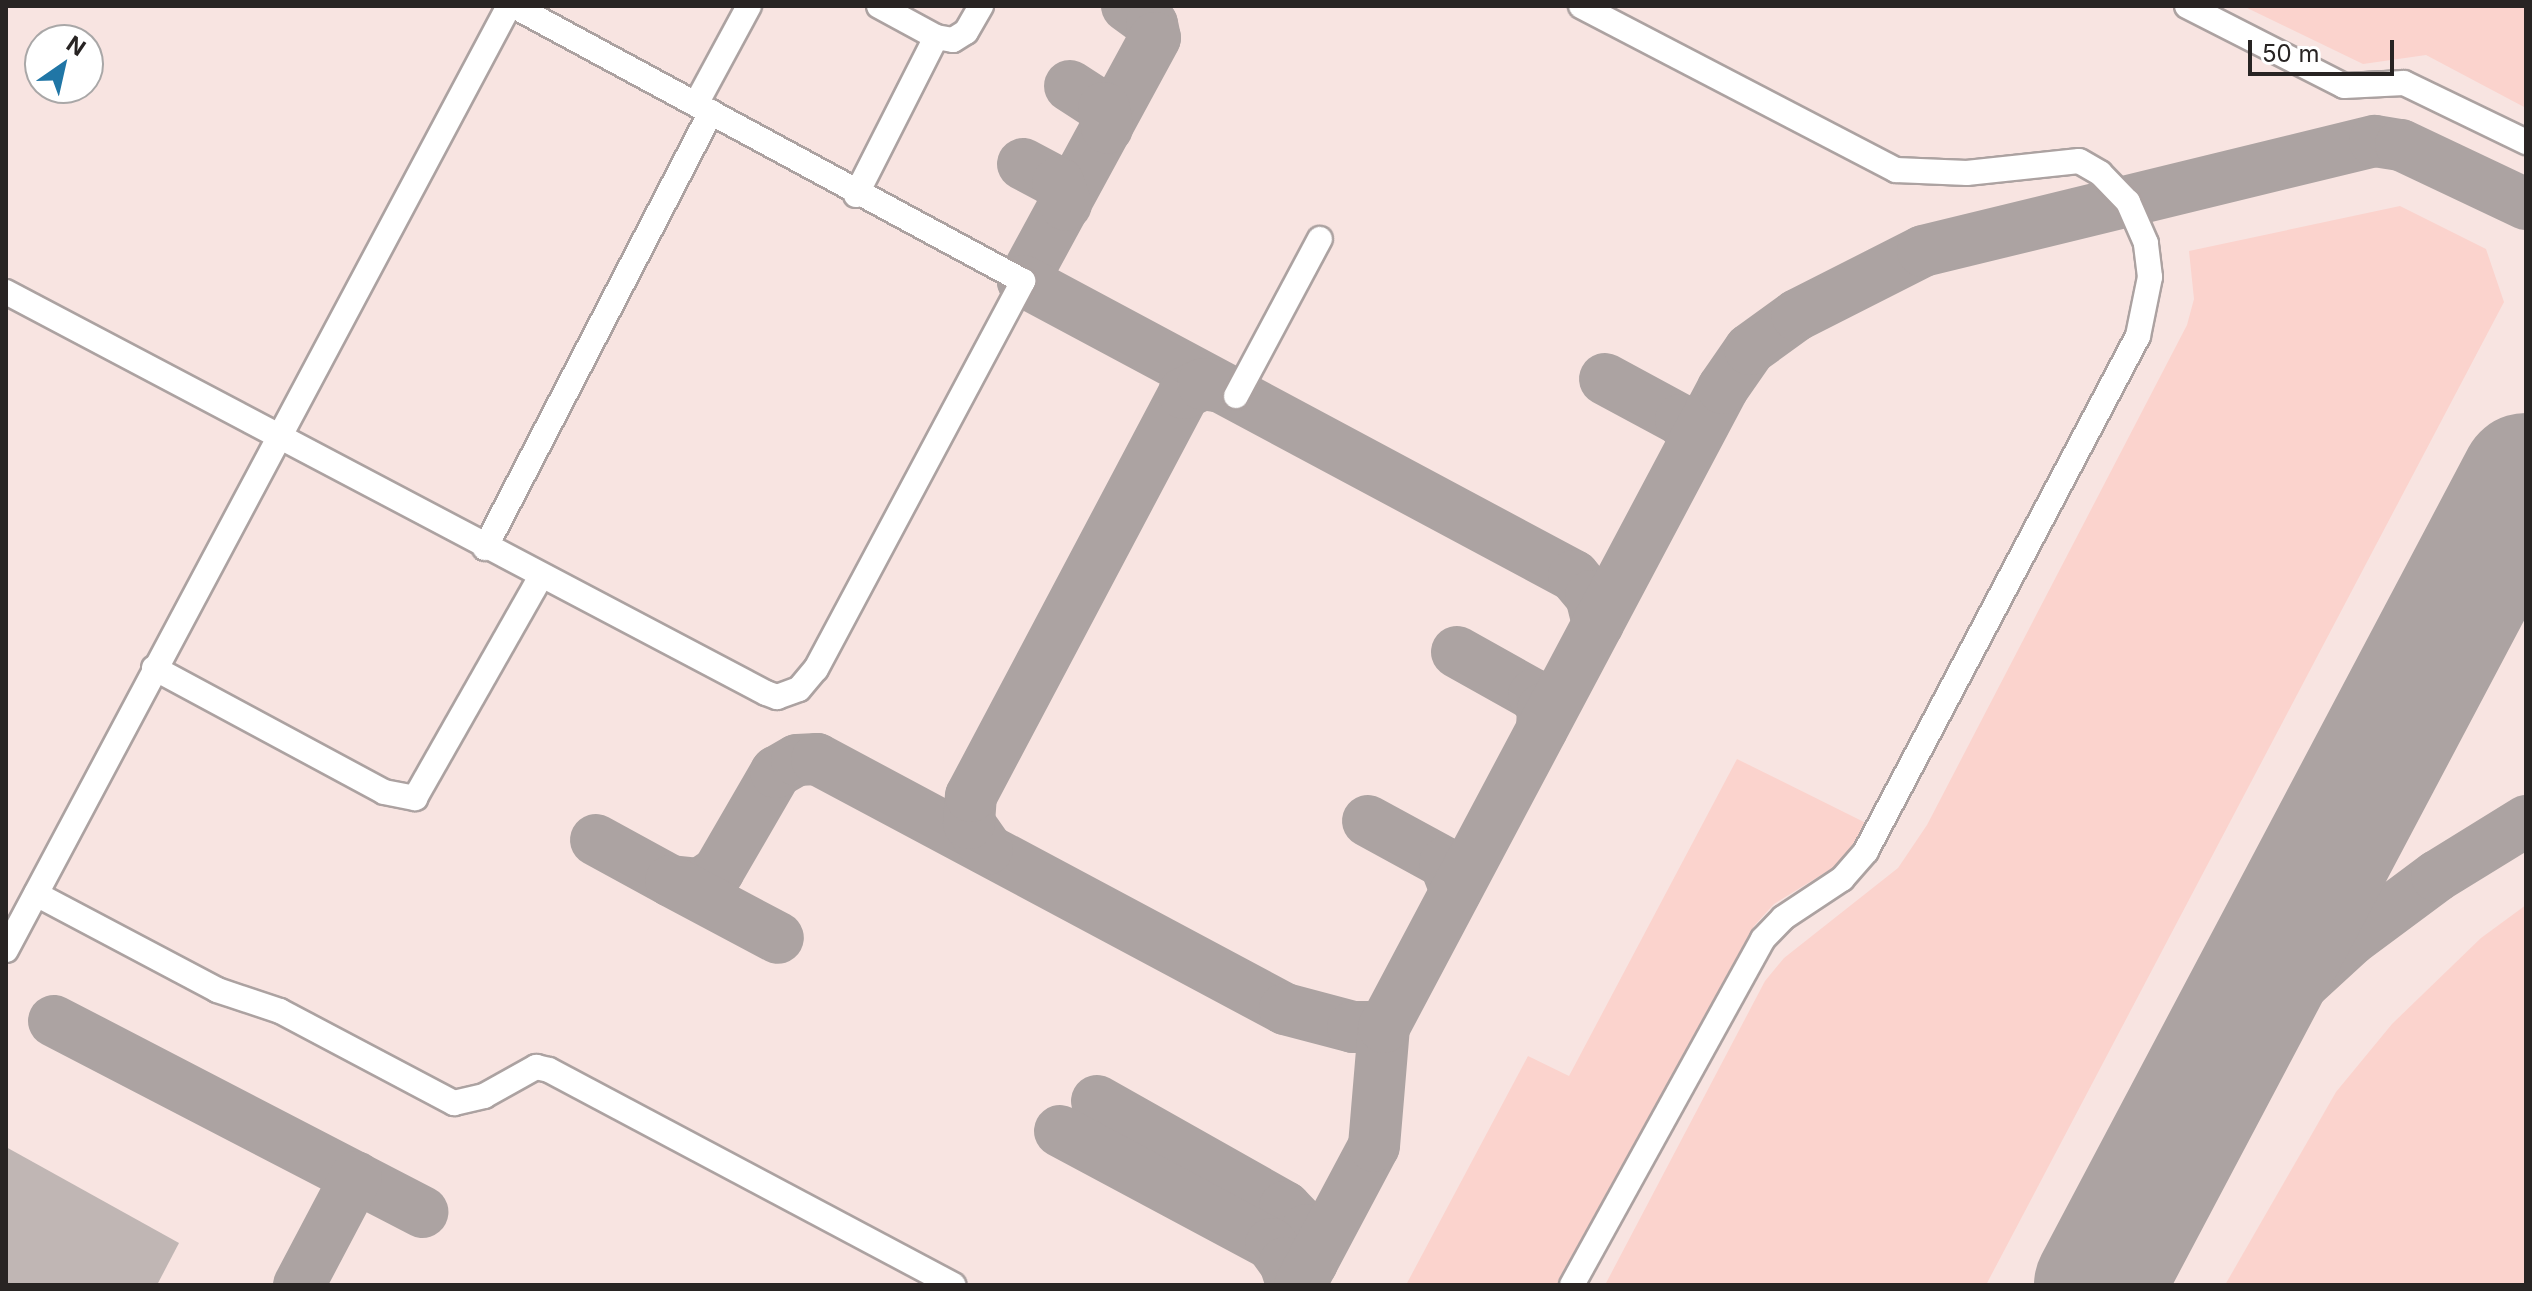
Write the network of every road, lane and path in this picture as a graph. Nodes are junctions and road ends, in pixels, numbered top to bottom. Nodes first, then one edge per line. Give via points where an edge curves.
1 (512, 6) edge
2 (749, 6) edge
3 (879, 6) edge
4 (981, 6) edge
5 (1581, 6) edge
6 (2187, 6) edge
7 (936, 37) junction
8 (704, 108) junction
9 (2526, 142) edge
10 (856, 195) junction
11 (1320, 239) dead end
12 (6, 292) edge
13 (1236, 396) dead end
14 (281, 437) junction
15 (485, 548) junction
16 (540, 578) junction
17 (154, 668) junction
18 (36, 894) junction
19 (12, 924) edge
20 (6, 950) edge
21 (953, 1285) edge
22 (1572, 1285) edge

1 - 8 lane
1 - 14 lane
2 - 8 lane
3 - 7 lane
4 - 7 lane via 960,37
5 - 22 lane via 1896,170 1967,173 2079,161 2100,173 2128,202 2146,243 2150,277 2138,336 1866,851 1842,879 1783,918 1763,939
6 - 9 lane via 2344,86 2404,83
7 - 10 lane
8 - 10 lane
8 - 15 lane
10 - 16 lane via 1023,281 808,681 789,695 766,693
11 - 13 lane
12 - 14 lane
14 - 15 lane
14 - 17 lane
15 - 16 lane
16 - 17 lane via 415,798 384,792
17 - 18 lane
18 - 19 lane
18 - 21 lane via 217,990 280,1011 454,1103 484,1096 536,1067 549,1070
19 - 20 lane

